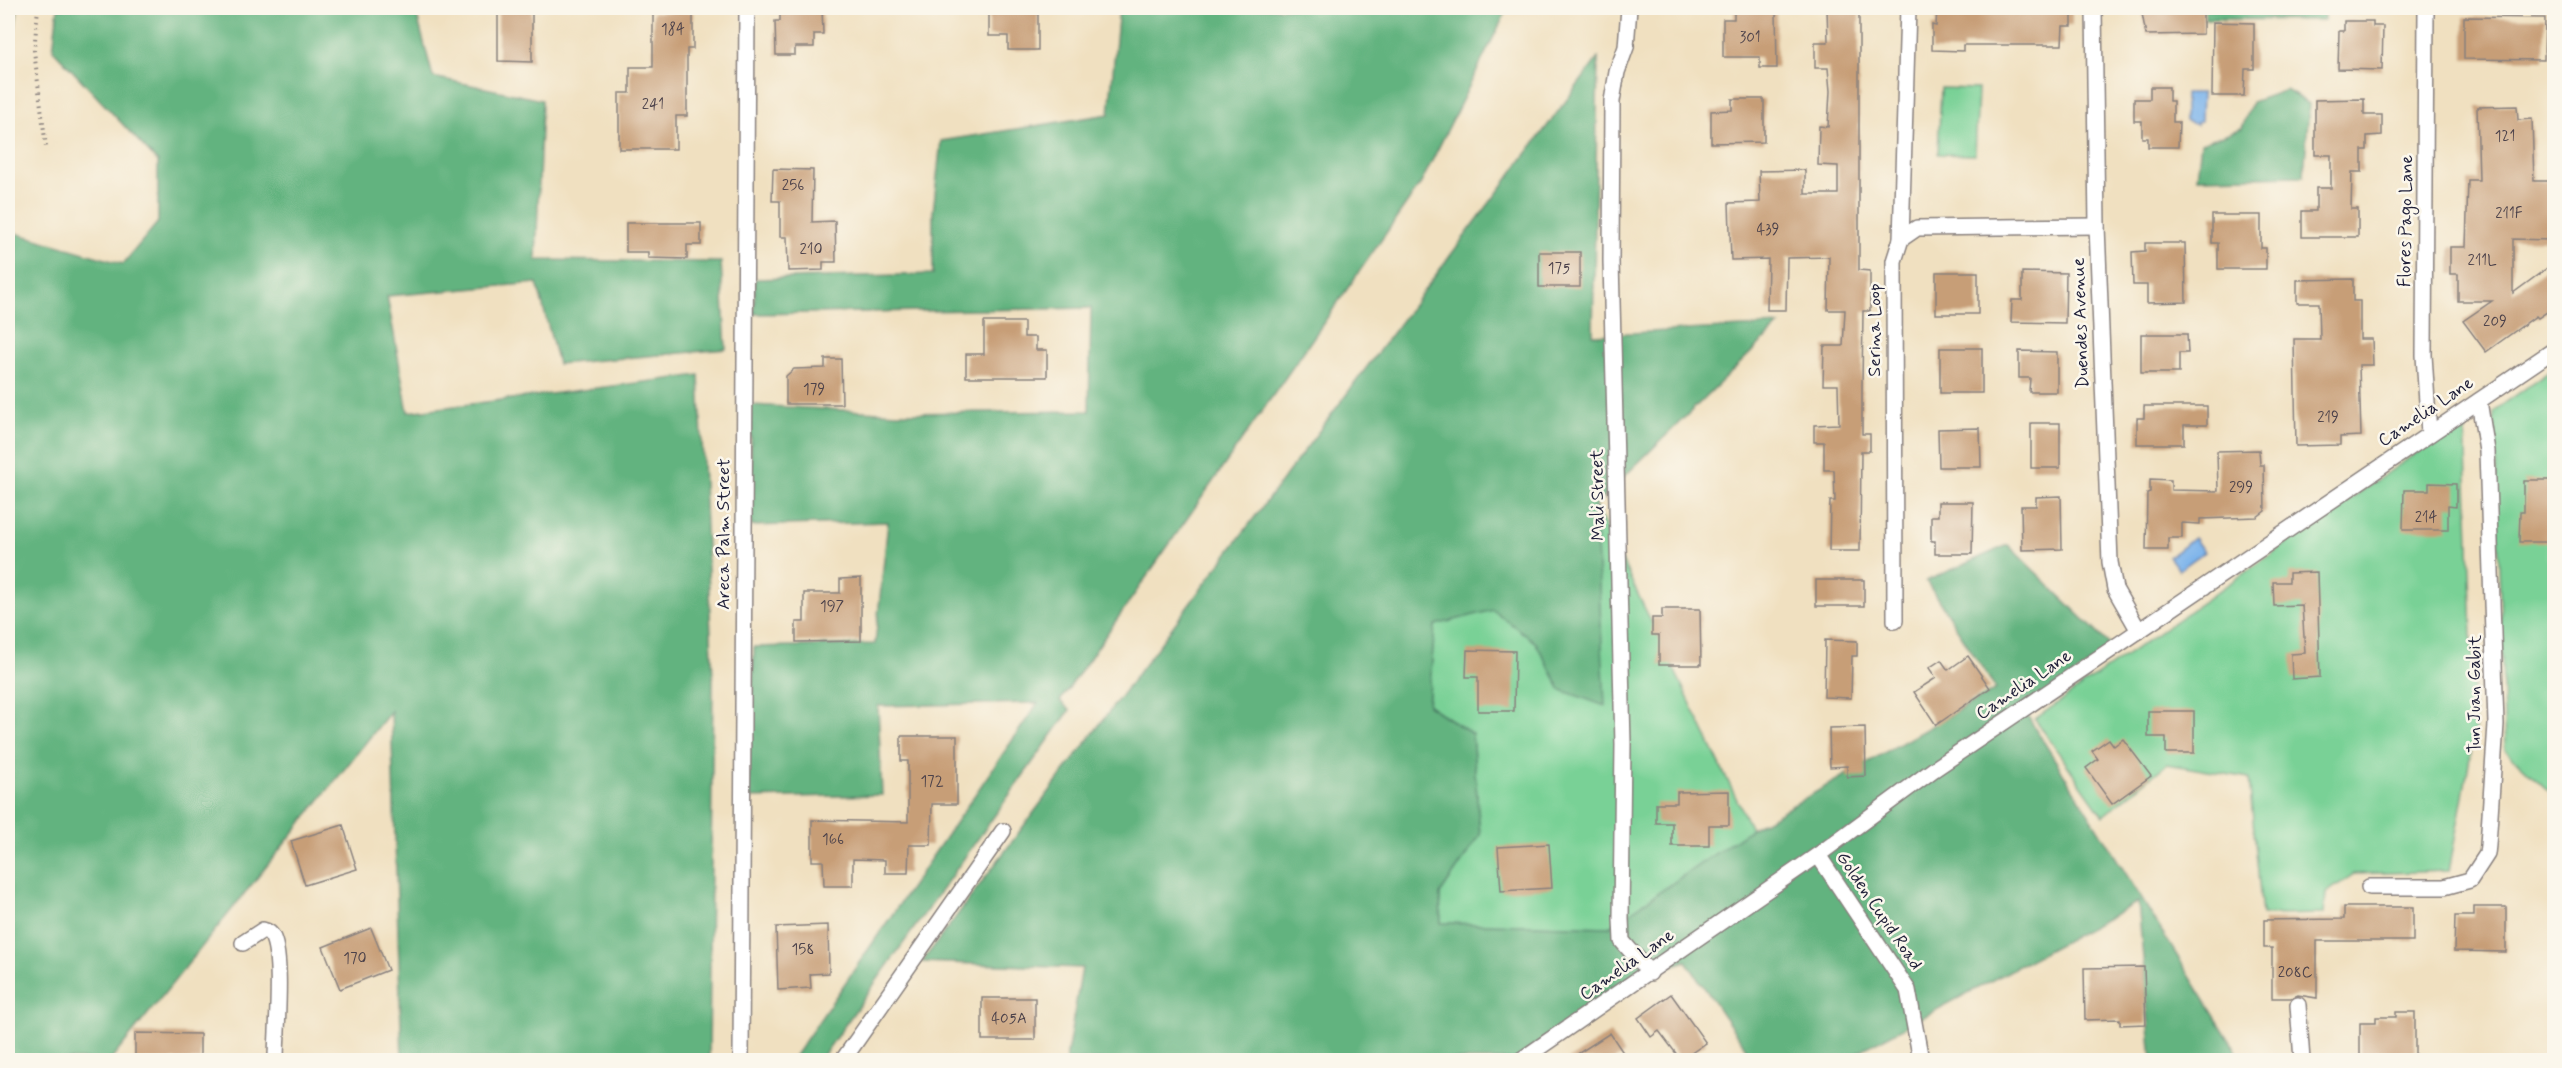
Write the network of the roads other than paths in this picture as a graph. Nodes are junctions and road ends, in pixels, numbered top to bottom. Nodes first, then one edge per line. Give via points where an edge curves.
1 (747, 8) edge
2 (1629, 8) edge
3 (1908, 8) edge
4 (2094, 8) edge
5 (2426, 8) edge
6 (2097, 226) junction
7 (1901, 239) junction
8 (2554, 350) edge
9 (2479, 401) junction
10 (2429, 434) junction
11 (1895, 621) dead end
12 (2139, 631) junction
13 (1003, 831) dead end
14 (1818, 855) junction
15 (2369, 887) dead end
16 (243, 943) dead end
17 (1650, 973) junction
18 (2298, 1005) dead end
19 (276, 1060) edge
20 (741, 1060) edge
21 (843, 1060) edge
22 (1521, 1060) edge
23 (1921, 1060) edge
24 (2302, 1060) edge

1 - 20 street, Areca Palm Street
2 - 17 street, Mali Street via 1626,46 1612,101 1611,261 1623,744 1621,919 1622,940
3 - 7 street, Serina Loop
4 - 6 street, Duendes Avenue
5 - 10 street, Flores Pago Lane via 2424,355
6 - 7 street via 1917,228
6 - 12 street, Duendes Avenue via 2110,562 2115,589
7 - 11 street, Serina Loop via 1894,261
8 - 9 street, Camelia Lane
9 - 10 street, Camelia Lane
9 - 15 street, Tun Juan Gabit via 2487,451 2496,713 2487,854 2470,880 2444,887
10 - 12 street, Camelia Lane
12 - 14 street, Camelia Lane via 1933,770
13 - 21 street
14 - 17 street, Camelia Lane
14 - 23 street, Golden Cupid Road via 1908,990
16 - 19 street via 263,930 274,941
17 - 22 street, Camelia Lane
18 - 24 street

